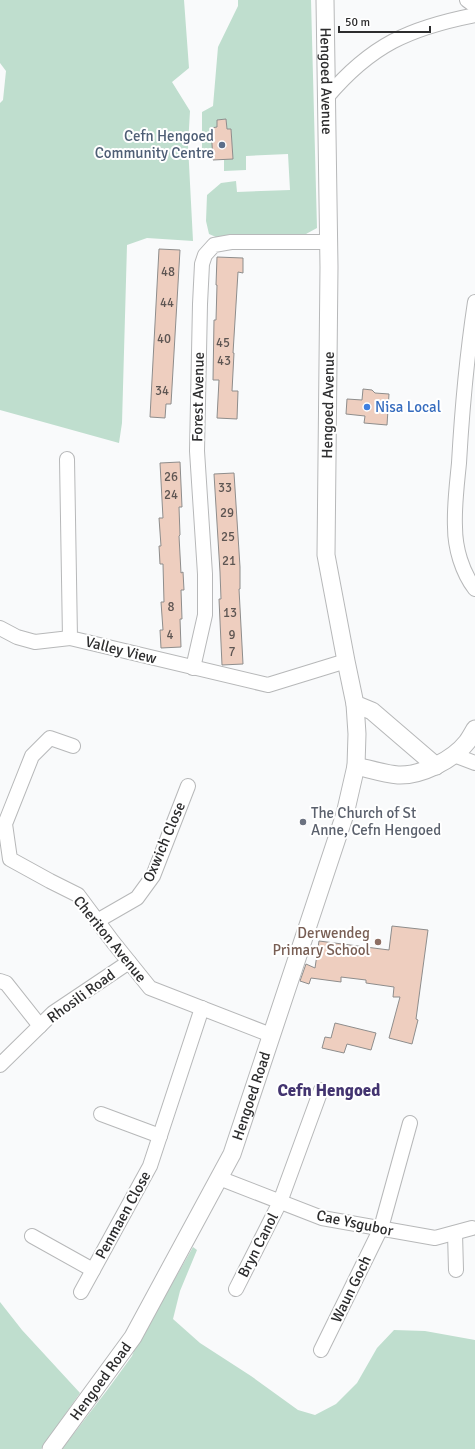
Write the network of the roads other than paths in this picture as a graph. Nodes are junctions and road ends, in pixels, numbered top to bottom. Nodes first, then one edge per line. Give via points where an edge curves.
1 (325, 0) edge
2 (467, 0) edge
3 (475, 6) edge
4 (475, 15) edge
5 (327, 97) junction
6 (329, 242) junction
7 (475, 302) edge
8 (67, 459) dead end
9 (475, 590) edge
10 (0, 628) edge
11 (70, 638) junction
12 (346, 662) junction
13 (193, 668) junction
14 (355, 704) junction
15 (475, 729) edge
16 (73, 746) dead end
17 (454, 755) junction
18 (475, 763) edge
19 (356, 766) junction
20 (436, 766) junction
21 (188, 786) dead end
22 (97, 921) junction
23 (129, 962) junction
24 (0, 981) edge
25 (202, 1008) junction
26 (40, 1026) junction
27 (271, 1035) junction
28 (0, 1065) edge
29 (321, 1090) dead end
30 (101, 1114) dead end
31 (410, 1123) dead end
32 (160, 1136) junction
33 (219, 1178) junction
34 (280, 1202) junction
35 (381, 1228) junction
36 (472, 1228) dead end
37 (455, 1233) junction
38 (32, 1236) dead end
39 (92, 1270) junction
40 (456, 1270) dead end
41 (236, 1289) dead end
42 (80, 1292) dead end
43 (321, 1350) dead end
44 (51, 1449) edge

1 - 5 street, Hengoed Avenue
2 - 3 street
4 - 5 street via 426,27 390,41 359,63
5 - 6 street, Hengoed Avenue
6 - 12 street, Hengoed Avenue via 326,556
6 - 13 street, Forest Avenue via 231,242 214,245 205,255 202,264 197,451 205,615
7 - 9 street via 463,399 455,527 463,568
8 - 11 street, Valley View
10 - 11 street via 17,637 35,642
11 - 13 street, Valley View
12 - 13 street, Valley View via 268,685
12 - 14 street, Hengoed Avenue
14 - 19 street, Hengoed Road via 358,734
14 - 20 street via 372,711
15 - 17 street via 467,743
16 - 22 street, Cheriton Avenue via 50,738 32,756 5,824 10,859 78,895
17 - 18 street
17 - 20 street
19 - 20 street via 399,775
19 - 27 street, Hengoed Road via 345,814
21 - 22 street, Oxwich Close via 153,876 137,898
22 - 23 street, Cheriton Avenue
23 - 25 street, Cheriton Avenue via 150,988
23 - 26 street, Rhosili Road via 54,1013
24 - 26 street via 6,983
25 - 27 street, Cheriton Avenue
25 - 32 street, Penmaen Close
26 - 28 street, Rhosili Road
27 - 33 street, Hengoed Road via 232,1154
29 - 34 street, Bryn Canol
30 - 32 street
31 - 35 street, Waun Goch
32 - 39 street, Penmaen Close via 150,1166
33 - 34 street, Cae Ysgubor
33 - 44 street, Hengoed Road via 133,1337
34 - 35 street, Cae Ysgubor via 322,1218
34 - 41 street, Bryn Canol
35 - 37 street, Cae Ysgubor via 435,1238
35 - 43 street, Waun Goch
36 - 37 street, Cae Ysgubor
37 - 40 street
38 - 39 street
39 - 42 street, Penmaen Close

